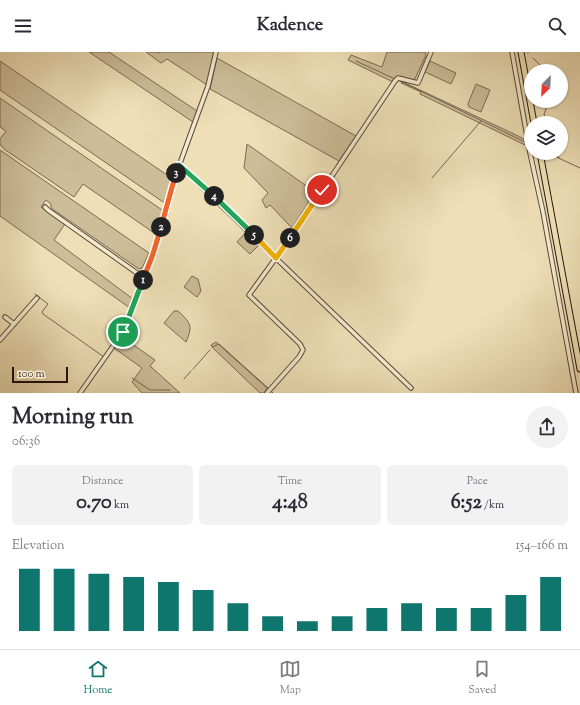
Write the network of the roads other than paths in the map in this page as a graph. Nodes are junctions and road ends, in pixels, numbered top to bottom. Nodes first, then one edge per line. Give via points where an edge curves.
1 (216, 52) edge
2 (432, 52) edge
3 (512, 52) edge
4 (521, 52) edge
5 (533, 116) edge
6 (541, 160) edge
7 (179, 165) junction
8 (45, 207) dead end
9 (276, 258) junction
10 (144, 278) junction
11 (37, 298) dead end
12 (5, 317) dead end
13 (14, 324) junction
14 (0, 340) edge
15 (580, 369) edge
16 (411, 388) dead end
17 (80, 393) edge
18 (267, 393) edge
19 (576, 393) edge

1 - 7 street via 208,86
2 - 9 street via 418,83 398,78 395,81
3 - 19 street
4 - 5 main road
6 - 15 main road
7 - 9 street
7 - 10 street
8 - 10 street
9 - 16 street
9 - 18 street via 248,295 300,344 303,350
10 - 17 street via 123,332
11 - 13 street
12 - 13 street
13 - 14 street

